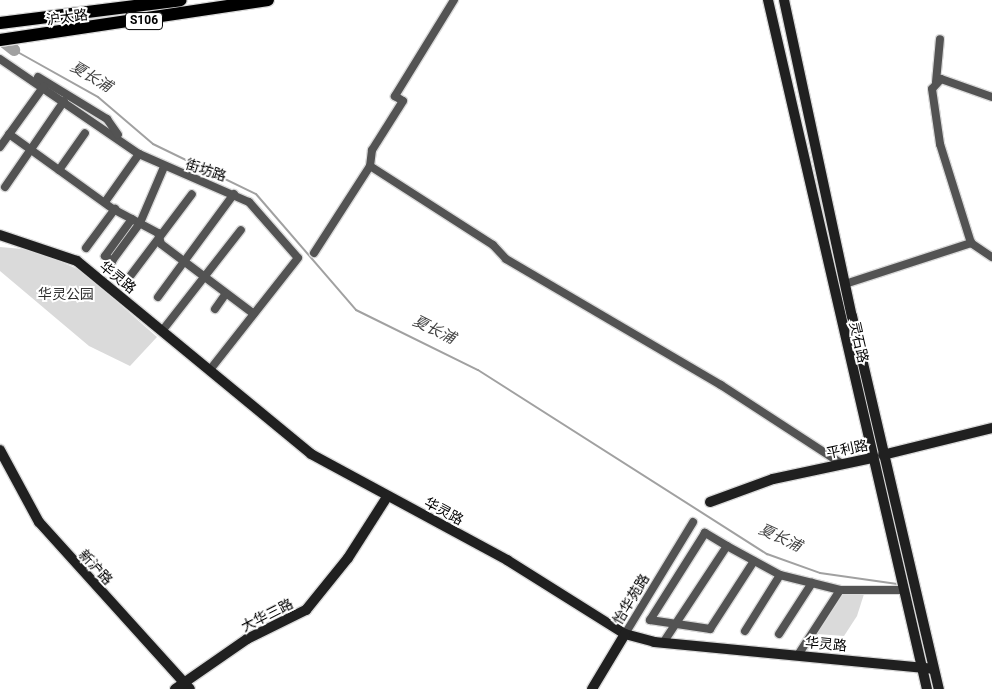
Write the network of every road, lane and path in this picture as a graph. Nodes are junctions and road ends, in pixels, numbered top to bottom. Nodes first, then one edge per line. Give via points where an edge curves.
1 (180, 0) edge
2 (268, 0) edge
3 (454, 0) edge
4 (768, 0) edge
5 (784, 0) edge
6 (4, 23) edge
7 (940, 39) dead end
8 (0, 40) edge
9 (0, 59) edge
10 (26, 73) junction
11 (936, 82) junction
12 (44, 86) junction
13 (992, 97) edge
14 (64, 101) junction
15 (85, 133) dead end
16 (10, 134) junction
17 (119, 137) junction
18 (0, 147) edge
19 (31, 150) junction
20 (139, 154) junction
21 (370, 166) junction
22 (164, 167) junction
23 (59, 170) junction
24 (5, 187) dead end
25 (192, 194) dead end
26 (234, 194) junction
27 (105, 202) junction
28 (114, 209) junction
29 (132, 219) junction
30 (140, 223) junction
31 (241, 230) dead end
32 (0, 235) edge
33 (159, 238) junction
34 (971, 243) junction
35 (86, 248) dead end
36 (314, 253) dead end
37 (992, 257) edge
38 (184, 262) junction
39 (131, 275) dead end
40 (205, 277) junction
41 (845, 284) junction
42 (226, 293) junction
43 (158, 297) dead end
44 (215, 309) dead end
45 (254, 314) junction
46 (162, 331) junction
47 (210, 370) junction
48 (992, 428) edge
49 (0, 450) edge
50 (883, 455) junction
51 (872, 458) junction
52 (842, 464) junction
53 (387, 497) junction
54 (710, 502) dead end
55 (693, 522) dead end
56 (727, 546) junction
57 (754, 561) junction
58 (780, 575) junction
59 (812, 583) junction
60 (840, 590) junction
61 (902, 590) junction
62 (674, 626) junction
63 (745, 631) dead end
64 (626, 634) junction
65 (779, 634) dead end
66 (663, 642) junction
67 (798, 655) junction
68 (920, 666) junction
69 (933, 669) junction
70 (183, 680) junction
71 (175, 689) edge
72 (190, 689) edge
73 (592, 689) edge
74 (927, 689) edge
75 (939, 689) edge

1 - 6 main road, 沪太路 / S106
2 - 8 main road, 沪太路 / S106
3 - 21 street via 395,96 403,101 372,150
4 - 51 main road, 灵石路
5 - 41 main road, 灵石路
7 - 11 street
9 - 10 street, 街坊路
10 - 12 street, 街坊路
10 - 17 street via 107,119
11 - 13 street via 941,79
11 - 34 street via 932,90 940,144
12 - 14 street, 街坊路
12 - 16 street
14 - 17 street, 街坊路
14 - 19 street
15 - 23 street
16 - 18 street
16 - 19 street
17 - 20 street, 街坊路
19 - 23 street
19 - 24 street
20 - 22 street, 街坊路
20 - 27 street
21 - 36 street
21 - 52 street via 493,245 506,259 721,385
22 - 26 street, 街坊路
22 - 30 street
23 - 27 street
25 - 33 street
26 - 38 street
26 - 45 street, 街坊路 via 248,202 298,258
27 - 28 street
28 - 29 street
28 - 35 street
29 - 30 street
29 - 30 street via 105,256 112,261
30 - 33 street
31 - 40 street
32 - 46 main road, 华灵路 via 77,261
33 - 38 street via 161,244
33 - 39 street
34 - 37 street
34 - 41 street
38 - 40 street
38 - 43 street
40 - 42 street
40 - 46 street
41 - 50 main road, 灵石路
42 - 44 street
42 - 45 street
45 - 47 street, 街坊路
46 - 47 main road, 华灵路
47 - 53 main road, 华灵路 via 310,454
48 - 50 main road, 平利路
49 - 70 main road, 新沪路 via 39,522
50 - 51 street, 平利路
50 - 69 main road, 灵石路
51 - 52 main road, 平利路
51 - 61 main road, 灵石路
52 - 54 main road, 平利路 via 773,479
53 - 64 main road, 华灵路 via 507,560
53 - 70 main road, 大华三路 via 348,558 306,610 247,639
55 - 64 street, 怡华苑路
56 - 57 street
56 - 62 street
56 - 62 street via 706,533 650,620
57 - 58 street
57 - 62 street via 710,629
58 - 59 street
58 - 63 street
59 - 60 street
59 - 65 street
60 - 61 street
60 - 67 street
61 - 68 main road, 灵石路
62 - 66 street
64 - 66 main road, 华灵路
64 - 73 main road, 怡华苑路
66 - 67 main road, 华灵路
67 - 68 main road, 华灵路
68 - 69 main road, 华灵路
68 - 74 main road, 灵石路
69 - 75 main road, 灵石路
70 - 71 main road, 大华三路
70 - 72 main road, 新沪路

